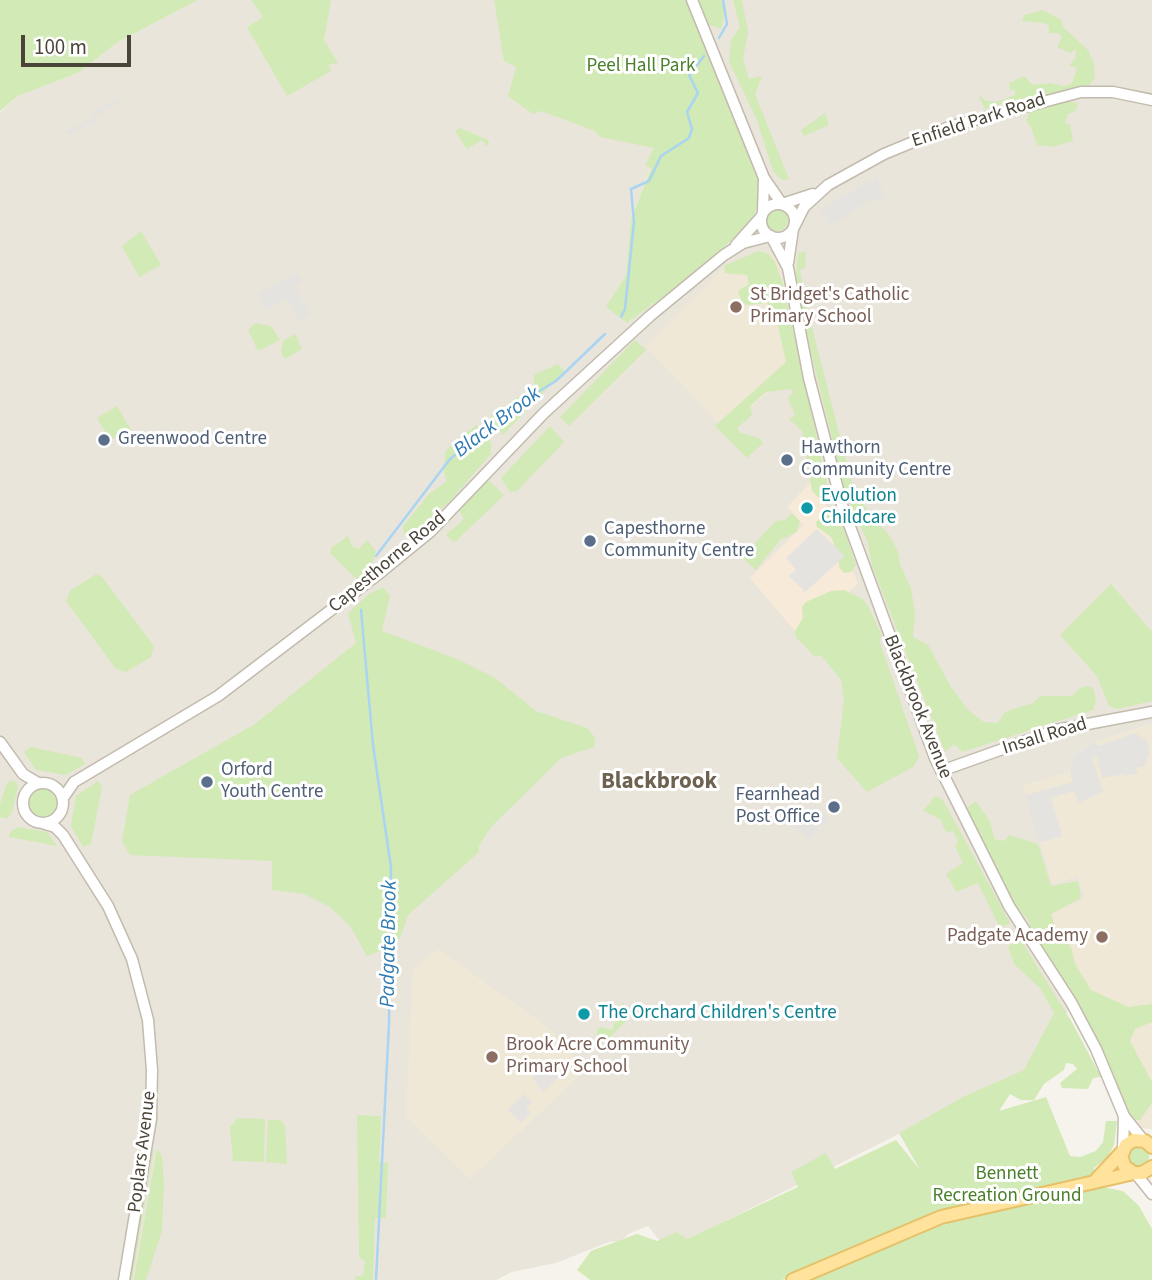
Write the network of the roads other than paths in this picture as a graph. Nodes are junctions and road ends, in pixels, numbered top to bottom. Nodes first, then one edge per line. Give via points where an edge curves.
1 (692, 0) edge
2 (1152, 100) edge
3 (764, 178) junction
4 (817, 193) junction
5 (782, 204) junction
6 (762, 214) junction
7 (794, 228) junction
8 (770, 236) junction
9 (734, 248) junction
10 (788, 268) junction
11 (1152, 712) edge
12 (0, 741) edge
13 (941, 771) junction
14 (23, 774) junction
15 (74, 782) junction
16 (38, 783) junction
17 (51, 784) junction
18 (24, 796) junction
19 (63, 798) junction
20 (62, 811) junction
21 (42, 823) junction
22 (63, 835) junction
23 (1124, 1116) junction
24 (1148, 1142) edge
25 (1123, 1151) junction
26 (1152, 1167) edge
27 (1135, 1173) junction
28 (1096, 1181) junction
29 (1152, 1194) edge
30 (124, 1280) edge
31 (793, 1280) edge

1 - 3 street
2 - 4 street, Enfield Park Road via 1096,91 1013,108 909,143
3 - 5 street
3 - 6 street
4 - 5 street, Enfield Park Road
4 - 7 street, Enfield Park Road
5 - 6 street via 772,205
5 - 7 street via 793,213
6 - 8 street via 761,224
6 - 9 street, Capesthorne Road
7 - 8 street via 783,237
7 - 10 street, Blackbrook Avenue
8 - 9 street, Capesthorne Road
8 - 10 street, Blackbrook Avenue
9 - 15 street, Capesthorne Road via 626,337 544,413 402,556 218,696
10 - 13 street, Blackbrook Avenue via 809,378 842,505
11 - 13 street, Insall Road via 1056,730
12 - 14 street
13 - 23 street, Blackbrook Avenue via 1009,906 1096,1049
14 - 16 street
14 - 18 street
15 - 17 street, Capesthorne Road
15 - 19 street, Capesthorne Road
16 - 17 street
16 - 18 street
17 - 19 street
18 - 21 street via 27,816
19 - 20 street
20 - 21 street via 54,820
20 - 22 street, Poplars Avenue
21 - 22 street, Poplars Avenue
22 - 30 street, Poplars Avenue via 121,932 149,1031 151,1119
23 - 24 street, Blackbrook Avenue
23 - 25 street, Blackbrook Avenue
24 - 25 main road via 1130,1142
25 - 27 main road via 1122,1163
25 - 28 main road
26 - 27 main road
27 - 28 main road
27 - 29 street
28 - 31 main road via 929,1221

